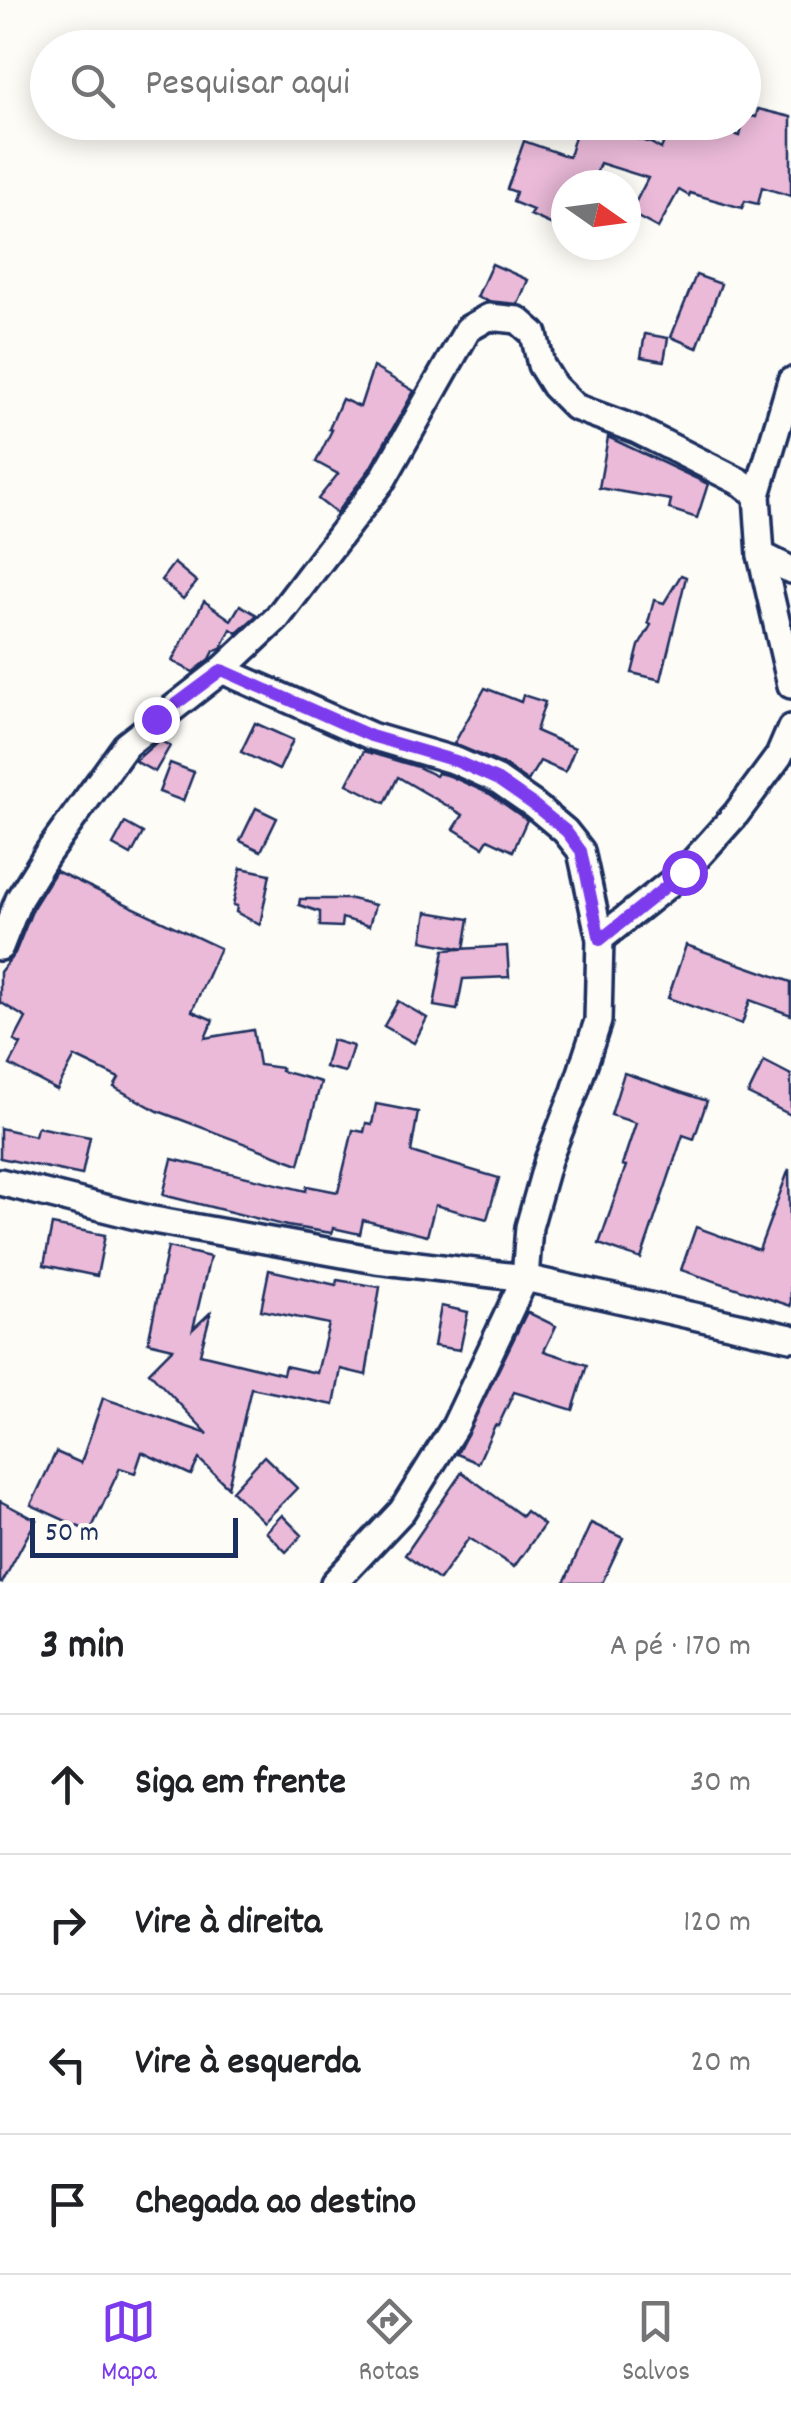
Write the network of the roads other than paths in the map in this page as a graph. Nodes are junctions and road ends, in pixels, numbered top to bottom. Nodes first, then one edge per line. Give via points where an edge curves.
1 (791, 381) edge
2 (757, 494) junction
3 (762, 555) junction
4 (791, 570) edge
5 (222, 670) junction
6 (791, 685) edge
7 (791, 728) edge
8 (600, 940) junction
9 (0, 947) edge
10 (0, 1182) edge
11 (524, 1278) junction
12 (791, 1338) edge
13 (334, 1583) edge

1 - 2 street
2 - 3 street
2 - 5 street via 637,430 576,407 541,365 534,334 518,320 489,316 468,330 383,479 277,618
3 - 4 street
3 - 6 street
5 - 8 street via 371,736 456,761 534,805 581,851
5 - 9 street via 126,745 47,854
7 - 8 street via 736,814 684,872
8 - 11 street via 598,1021 548,1160 529,1227
10 - 11 street via 148,1219 376,1260
11 - 12 street
11 - 13 street via 455,1426 402,1511

